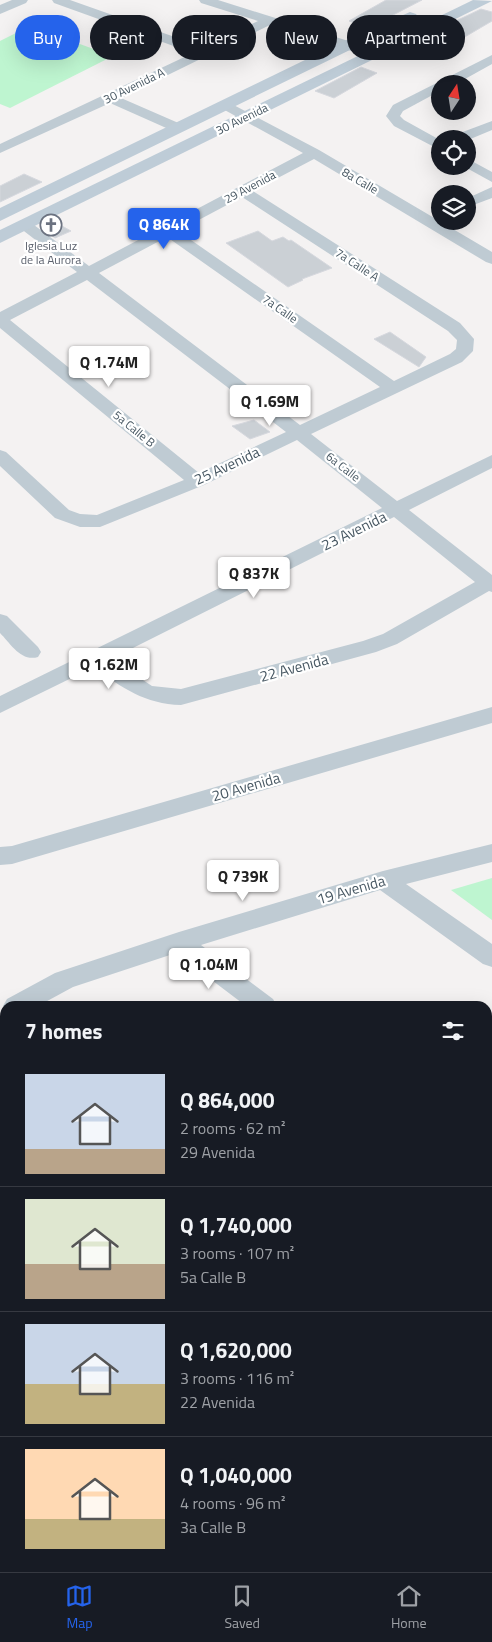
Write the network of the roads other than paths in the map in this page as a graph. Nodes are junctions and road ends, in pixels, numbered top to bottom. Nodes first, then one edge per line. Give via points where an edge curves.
1 (22, 0) edge
2 (58, 0) edge
3 (205, 0) edge
4 (485, 0) edge
5 (0, 10) edge
6 (422, 12) dead end
7 (415, 15) edge
8 (454, 15) edge
9 (266, 20) edge
10 (172, 41) edge
11 (347, 45) edge
12 (492, 59) edge
13 (188, 60) edge
14 (363, 60) edge
15 (462, 75) edge
16 (431, 91) edge
17 (110, 98) junction
18 (226, 105) junction
19 (248, 116) junction
20 (492, 125) edge
21 (178, 128) junction
22 (476, 131) edge
23 (431, 141) edge
24 (4, 143) edge
25 (314, 153) junction
26 (476, 168) edge
27 (492, 178) edge
28 (242, 191) junction
29 (492, 192) edge
30 (476, 199) edge
31 (0, 215) edge
32 (431, 215) edge
33 (25, 225) junction
34 (167, 230) junction
35 (452, 230) edge
36 (0, 237) edge
37 (492, 260) edge
38 (86, 273) junction
39 (0, 320) edge
40 (467, 342) joint
41 (394, 388) junction
42 (298, 432) junction
43 (0, 456) edge
44 (492, 461) edge
45 (197, 481) junction
46 (397, 509) junction
47 (490, 584) edge
48 (0, 621) edge
49 (31, 652) dead end
50 (95, 658) junction
51 (0, 705) edge
52 (492, 714) edge
53 (492, 853) edge
54 (0, 856) edge
55 (383, 880) junction
56 (179, 942) junction
57 (492, 957) edge
58 (25, 1001) edge
59 (257, 1001) edge

1 - 5 street
2 - 10 street
3 - 9 street
4 - 8 street, 30 Avenida
6 - 7 street, 30 Avenida
11 - 18 street, 30 Avenida
12 - 15 street
13 - 17 street, 30 Avenida A
14 - 19 street, 30 Avenida
16 - 23 street via 398,108 394,114 398,124
17 - 21 street
17 - 24 street, 30 Avenida A
18 - 19 street, 8a Calle
18 - 21 street, 30 Avenida
19 - 25 street, 8a Calle
19 - 33 street, 30 Avenida
20 - 22 street
21 - 31 street, 30 Avenida
25 - 28 street, 29 Avenida
25 - 32 street, 8a Calle
26 - 27 street
28 - 34 street, 29 Avenida
28 - 40 street, 7a Calle A via 454,327
29 - 30 street
33 - 36 street, 30 Avenida
33 - 38 street, 6a Calle
34 - 38 street, 29 Avenida
34 - 41 street, 7a Calle
35 - 37 street, 8a Calle
38 - 39 street, 29 Avenida
38 - 42 street, 6a Calle
39 - 45 street, 5a Calle B
40 - 41 street, 25 Avenida via 464,351 456,358
41 - 42 street, 25 Avenida
42 - 45 street, 25 Avenida
42 - 46 street, 6a Calle
43 - 45 street, 25 Avenida via 62,514 86,522 114,517
44 - 46 street, 23 Avenida
46 - 47 street, 6a Calle
46 - 50 street, 23 Avenida
47 - 50 street, 22 Avenida via 390,639 369,647 181,697 144,692
48 - 49 street
50 - 51 street, 23 Avenida
52 - 54 street, 20 Avenida
53 - 55 street, 19 Avenida
55 - 56 street, 19 Avenida
55 - 57 street
56 - 58 street, 19 Avenida via 64,980
56 - 59 street

